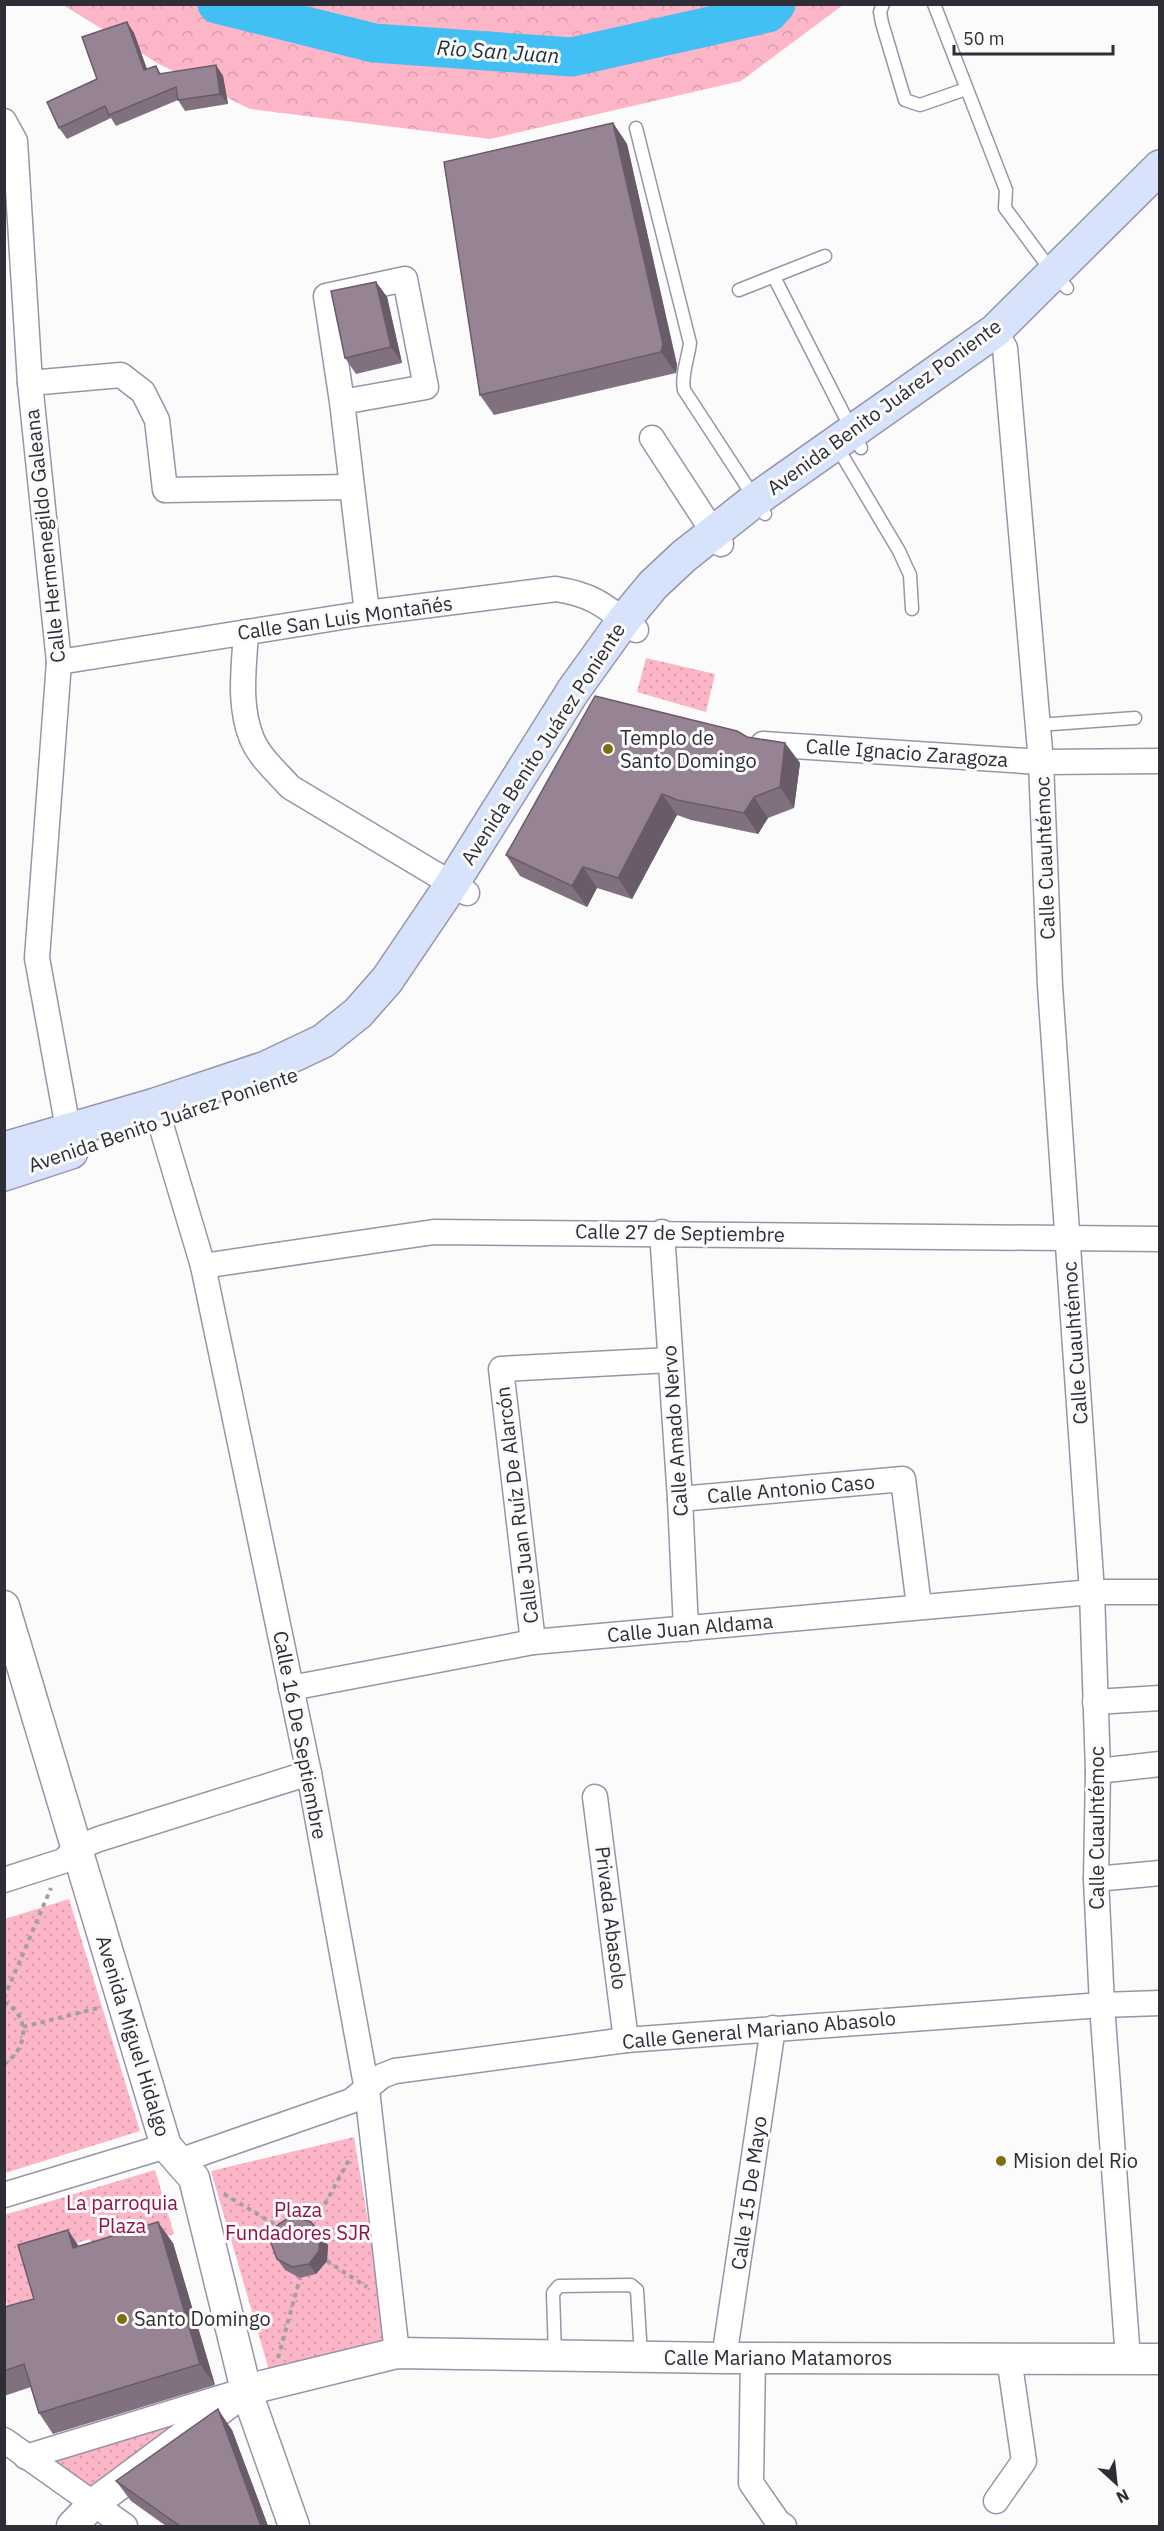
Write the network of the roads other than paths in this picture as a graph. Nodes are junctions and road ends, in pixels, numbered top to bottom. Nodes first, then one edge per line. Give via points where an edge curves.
1 (883, 4) edge
2 (934, 4) edge
3 (966, 89) junction
4 (4, 121) edge
5 (636, 128) dead end
6 (1160, 167) edge
7 (1160, 197) edge
8 (825, 256) dead end
9 (774, 277) junction
10 (1060, 281) junction
11 (739, 290) dead end
12 (1000, 339) junction
13 (30, 383) junction
14 (342, 402) junction
15 (652, 438) dead end
16 (848, 446) junction
17 (351, 487) junction
18 (760, 507) junction
19 (717, 538) junction
20 (912, 609) dead end
21 (367, 613) junction
22 (630, 625) junction
23 (246, 632) junction
24 (60, 662) junction
25 (1135, 718) dead end
26 (1038, 725) junction
27 (763, 744) edge
28 (1160, 761) edge
29 (1041, 762) junction
30 (460, 888) junction
31 (158, 1115) junction
32 (70, 1141) junction
33 (4, 1149) edge
34 (4, 1174) edge
35 (662, 1232) junction
36 (1068, 1239) junction
37 (1160, 1239) edge
38 (203, 1266) junction
39 (670, 1360) junction
40 (680, 1499) junction
41 (1092, 1592) junction
42 (1160, 1592) edge
43 (4, 1606) edge
44 (919, 1606) junction
45 (686, 1629) junction
46 (533, 1642) junction
47 (291, 1688) junction
48 (1160, 1698) edge
49 (1095, 1702) junction
50 (1160, 1764) edge
51 (1098, 1771) junction
52 (309, 1773) junction
53 (595, 1797) dead end
54 (70, 1855) junction
55 (1160, 1873) edge
56 (4, 1880) edge
57 (1096, 1880) junction
58 (1160, 2004) edge
59 (1102, 2005) junction
60 (773, 2028) junction
61 (626, 2040) junction
62 (367, 2090) junction
63 (180, 2162) junction
64 (4, 2195) edge
65 (397, 2353) junction
66 (555, 2356) junction
67 (641, 2357) junction
68 (739, 2358) junction
69 (1009, 2358) junction
70 (1128, 2359) junction
71 (1160, 2359) edge
72 (258, 2387) junction
73 (4, 2440) edge
74 (26, 2457) junction
75 (996, 2501) dead end
76 (93, 2504) junction
77 (778, 2525) edge
78 (72, 2526) edge
79 (125, 2526) edge
80 (294, 2526) edge

1 - 3 lane via 882,23 905,100 920,105
2 - 3 lane
3 - 10 lane via 1006,190 1005,208
4 - 13 street, Calle Hermenegildo Galeana via 15,141
5 - 18 lane via 690,343 682,379 684,390
6 - 10 main road, Avenida Benito Juárez Poniente
7 - 10 main road, Avenida Benito Juárez Poniente
8 - 9 lane
9 - 11 lane
9 - 16 lane
10 - 12 main road, Avenida Benito Juárez Poniente
12 - 16 main road, Avenida Benito Juárez Poniente
12 - 26 street, Calle Cuauhtémoc
13 - 17 street via 121,375 143,392 157,420 165,490
13 - 24 street, Calle Hermenegildo Galeana
14 - 14 street via 426,387 405,279 326,296
14 - 17 street
15 - 19 street
16 - 18 main road, Avenida Benito Juárez Poniente
16 - 20 lane via 910,575
17 - 21 street
18 - 19 main road, Avenida Benito Juárez Poniente
19 - 22 main road, Avenida Benito Juárez Poniente via 667,594
21 - 22 street, Calle San Luis Montañés via 556,589 579,592 599,601
21 - 23 street, Calle San Luis Montañés
22 - 30 main road, Avenida Benito Juárez Poniente via 589,697
23 - 24 street, Calle San Luis Montañés
23 - 30 street via 243,706 252,740 267,762 290,787
24 - 32 street, Calle Hermenegildo Galeana via 37,958
25 - 26 lane
26 - 29 street, Calle Cuauhtémoc
27 - 29 street, Calle Ignacio Zaragoza
28 - 29 street, Calle Ignacio Zaragoza
29 - 36 street, Calle Cuauhtémoc via 1050,986
30 - 31 main road, Avenida Benito Juárez Poniente via 404,994 375,1026 341,1052 273,1085
31 - 32 main road, Avenida Benito Juárez Poniente
31 - 38 street, Calle 16 De Septiembre
32 - 33 main road, Avenida Benito Juárez Poniente
32 - 34 main road, Avenida Benito Juárez Poniente
35 - 36 street, Calle 27 de Septiembre
35 - 38 street, Calle 27 de Septiembre via 434,1232
35 - 39 street, Calle Amado Nervo
36 - 37 street, Calle 27 de Septiembre
36 - 41 street, Calle Cuauhtémoc
38 - 47 street, Calle 16 De Septiembre
39 - 40 street, Calle Amado Nervo
39 - 46 street, Calle Juan Ruíz De Alarcón via 501,1369
40 - 44 street, Calle Antonio Caso via 903,1479
40 - 45 street, Calle Amado Nervo
41 - 42 street, Calle Juan Aldama
41 - 44 street, Calle Juan Aldama
41 - 49 street, Calle Cuauhtémoc
43 - 54 street, Avenida Miguel Hidalgo
44 - 45 street, Calle Juan Aldama
45 - 46 street, Calle Juan Aldama
46 - 47 street, Calle Juan Aldama
47 - 52 street, Calle 16 De Septiembre
48 - 49 street
49 - 51 street, Calle Cuauhtémoc
50 - 51 street
51 - 57 street, Calle Cuauhtémoc
52 - 54 street via 99,1839
52 - 62 street, Calle 16 De Septiembre
53 - 61 street, Privada Abasolo
54 - 56 street
54 - 63 street, Avenida Miguel Hidalgo
55 - 57 street
57 - 59 street, Calle Cuauhtémoc
58 - 59 street, Calle General Mariano Abasolo
59 - 60 street, Calle General Mariano Abasolo
59 - 70 street, Calle Cuauhtémoc
60 - 61 street, Calle General Mariano Abasolo
60 - 68 street, Calle 15 De Mayo
61 - 62 street, Calle General Mariano Abasolo via 395,2070
62 - 63 street, Calle General Mariano Abasolo via 322,2113
62 - 65 street, Calle 16 De Septiembre
63 - 64 street, Calle General Mariano Abasolo
63 - 72 street, Avenida Miguel Hidalgo
65 - 66 street, Calle Mariano Matamoros
65 - 72 street, Calle Mariano Matamoros
66 - 67 street, Calle Mariano Matamoros
66 - 67 lane via 553,2293 559,2286 631,2285 638,2290
67 - 68 street, Calle Mariano Matamoros
68 - 69 street, Calle Mariano Matamoros
68 - 77 street, Calle 15 De Mayo via 751,2483
69 - 70 street, Calle Mariano Matamoros
69 - 75 street via 1024,2461
70 - 71 street, Calle Mariano Matamoros
72 - 74 street
72 - 76 street
72 - 80 street, Avenida Miguel Hidalgo
73 - 74 street
74 - 76 street
76 - 78 street
76 - 79 street

